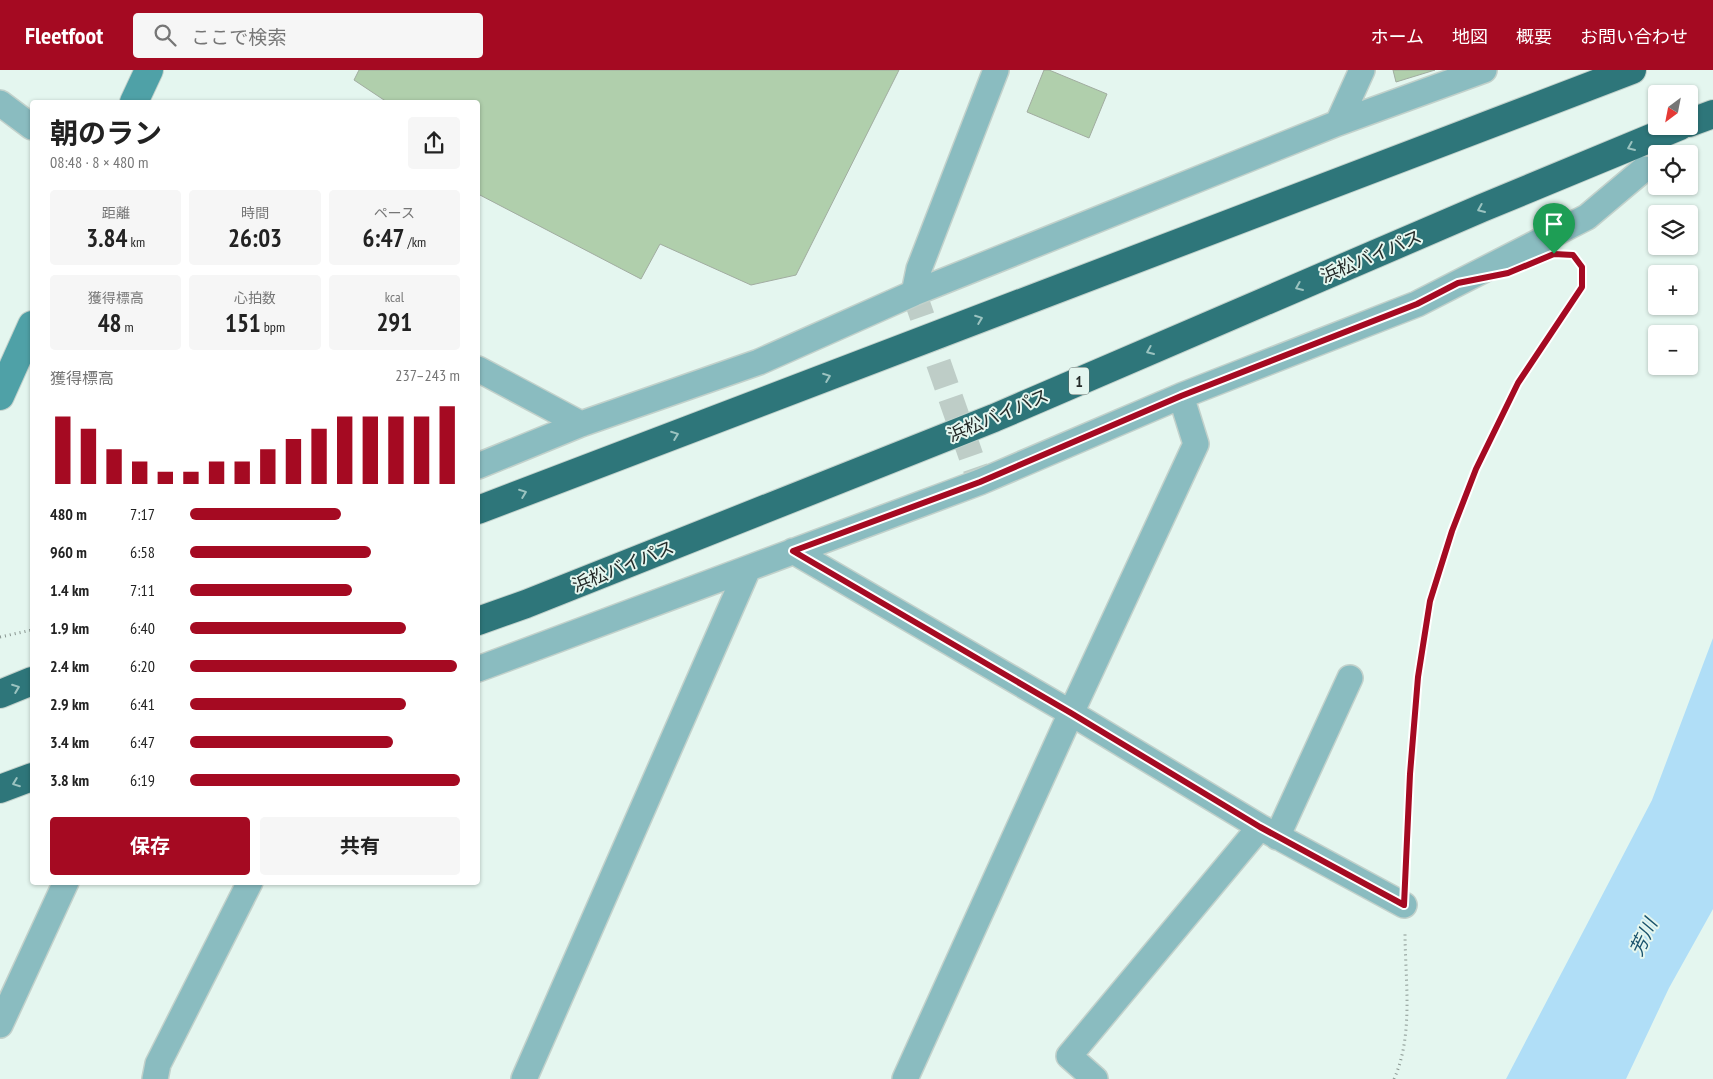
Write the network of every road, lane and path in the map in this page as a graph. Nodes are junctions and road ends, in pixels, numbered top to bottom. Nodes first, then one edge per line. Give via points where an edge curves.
1 (149, 70) edge
2 (996, 70) edge
3 (1362, 70) edge
4 (1484, 70) edge
5 (1632, 70) edge
6 (135, 100) edge
7 (0, 103) edge
8 (1713, 114) edge
9 (1698, 120) edge
10 (1338, 123) junction
11 (30, 126) edge
12 (1661, 135) edge
13 (1644, 170) dead end
14 (1563, 255) dead end
15 (914, 293) junction
16 (30, 329) edge
17 (480, 370) edge
18 (0, 396) edge
19 (1181, 396) junction
20 (581, 424) junction
21 (480, 465) edge
22 (480, 509) edge
23 (793, 551) junction
24 (747, 571) junction
25 (480, 620) edge
26 (30, 630) edge
27 (0, 637) edge
28 (480, 668) edge
29 (1350, 678) dead end
30 (30, 682) edge
31 (0, 694) edge
32 (1071, 713) junction
33 (30, 778) edge
34 (0, 789) edge
35 (1268, 832) junction
36 (65, 885) edge
37 (248, 885) edge
38 (1404, 905) junction
39 (0, 1025) edge
40 (155, 1079) edge
41 (524, 1079) edge
42 (906, 1079) edge
43 (1095, 1079) edge
44 (1394, 1079) edge

1 - 6 street
2 - 15 street via 918,269
3 - 10 street
4 - 10 street
22 -> 5 highway
7 - 11 street
8 - 9 highway, 浜松バイパス / 1
10 - 15 street
12 -> 25 highway, 浜松バイパス / 1 via 994,418
13 - 19 street via 1587,217 1417,304
14 - 38 path via 1573,255 1582,267 1582,287 1518,383 1476,469 1430,601 1417,687
15 - 20 street via 759,362
16 - 18 street
17 - 20 street
19 - 23 street via 980,482
19 - 32 street via 1196,444
20 - 21 street
23 - 24 street
23 - 32 street
24 - 28 street
24 - 41 street
26 - 27 path
29 - 35 street
31 -> 30 highway
32 - 35 street
32 - 42 street
33 -> 34 highway
35 - 38 street
35 - 43 street via 1069,1056
36 - 39 street
37 - 40 street via 158,1064
38 - 44 path via 1406,1033

